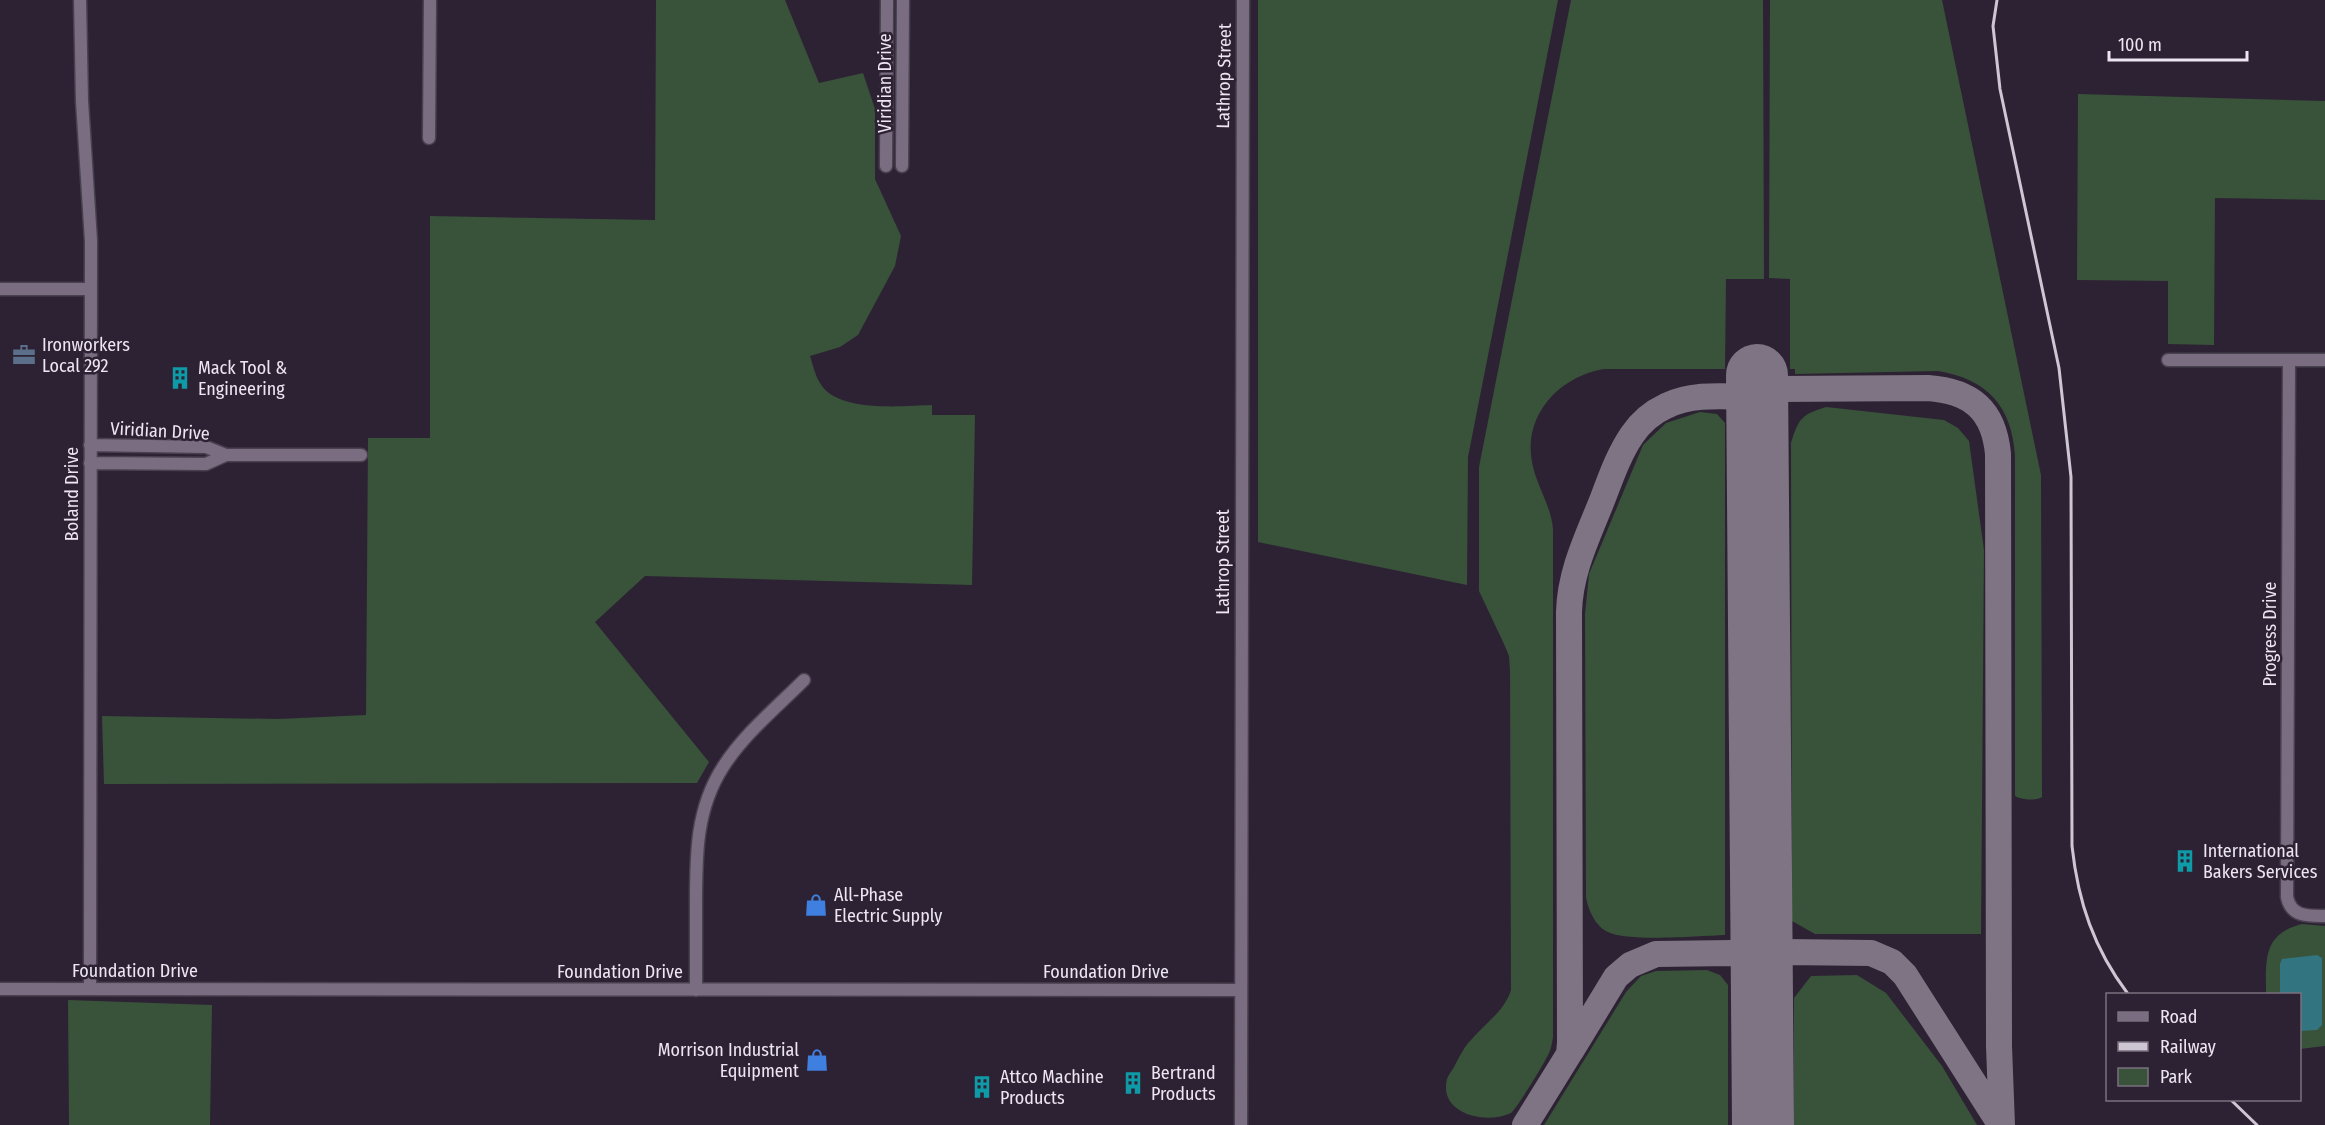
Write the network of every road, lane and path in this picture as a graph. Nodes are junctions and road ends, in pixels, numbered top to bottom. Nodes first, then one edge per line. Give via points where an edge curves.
1 (80, 0) edge
2 (430, 0) edge
3 (887, 0) edge
4 (903, 0) edge
5 (1243, 0) edge
6 (429, 138) dead end
7 (886, 166) dead end
8 (902, 166) dead end
9 (0, 289) edge
10 (90, 289) junction
11 (2168, 360) dead end
12 (2289, 360) junction
13 (2325, 360) edge
14 (90, 445) junction
15 (226, 455) junction
16 (361, 455) dead end
17 (90, 463) junction
18 (804, 680) dead end
19 (2325, 916) edge
20 (90, 988) junction
21 (0, 989) edge
22 (696, 990) junction
23 (1241, 990) junction
24 (1242, 1125) edge

1 - 10 street, Boland Drive
2 - 6 street
3 - 7 street, Viridian Drive
4 - 8 street, Viridian Drive
5 - 23 street, Lathrop Street
9 - 10 street
10 - 14 street, Boland Drive
11 - 12 street
12 - 13 street
12 - 19 street, Progress Drive via 2287,889 2291,908 2304,916
14 - 15 street, Viridian Drive via 206,447
14 - 17 street, Boland Drive
15 - 16 street, Viridian Drive
15 - 17 street, Viridian Drive via 206,464
17 - 20 street, Boland Drive
18 - 22 street via 733,753 705,802 697,842
20 - 21 street, Foundation Drive
20 - 22 street, Foundation Drive
22 - 23 street, Foundation Drive
23 - 24 street, Lathrop Street

